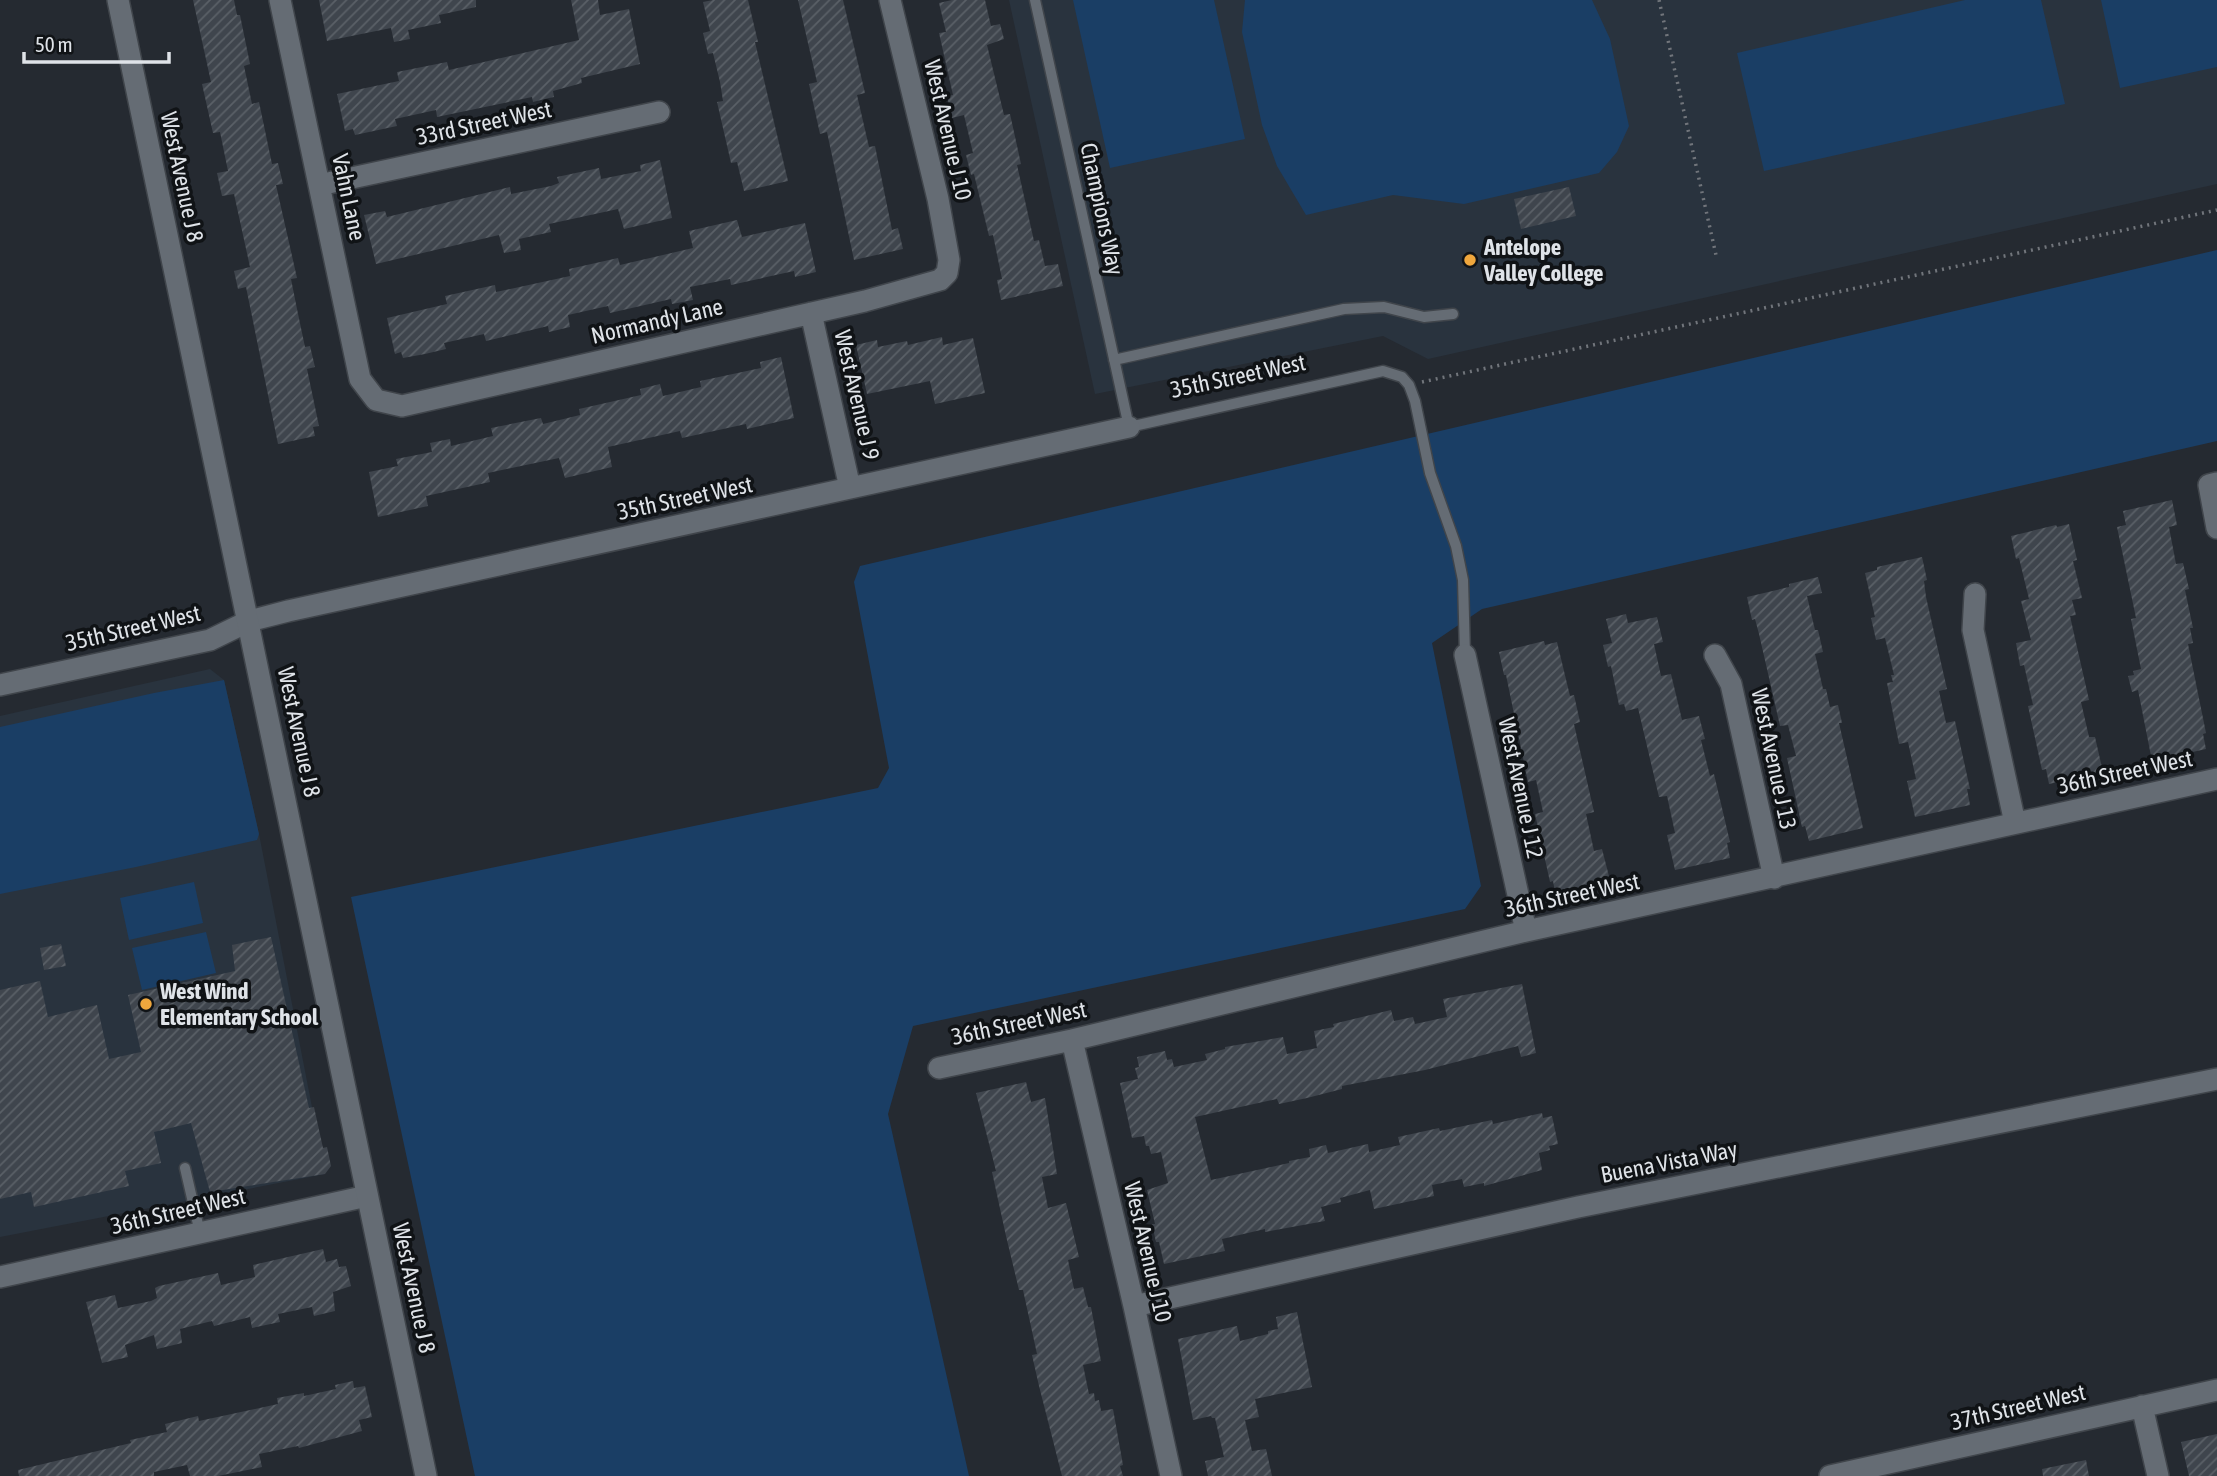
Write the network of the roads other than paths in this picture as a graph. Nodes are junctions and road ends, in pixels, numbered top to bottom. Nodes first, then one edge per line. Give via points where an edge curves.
1 (118, 0) edge
2 (280, 0) edge
3 (890, 0) edge
4 (1035, 0) edge
5 (659, 113) dead end
6 (319, 185) junction
7 (947, 273) joint
8 (811, 313) junction
9 (1453, 314) dead end
10 (1114, 360) junction
11 (376, 400) joint
12 (1129, 427) junction
13 (2213, 484) edge
14 (850, 488) junction
15 (2217, 528) edge
16 (1975, 594) dead end
17 (249, 621) junction
18 (1465, 655) joint
19 (1715, 655) dead end
20 (0, 685) edge
21 (2217, 779) edge
22 (2015, 823) junction
23 (1774, 878) junction
24 (1525, 931) junction
25 (1072, 1040) junction
26 (939, 1068) dead end
27 (2217, 1079) edge
28 (185, 1168) dead end
29 (367, 1196) junction
30 (200, 1233) junction
31 (0, 1277) edge
32 (1134, 1306) junction
33 (2217, 1390) edge
34 (2142, 1406) junction
35 (426, 1476) edge
36 (1171, 1476) edge
37 (1830, 1476) edge
38 (2158, 1476) edge

1 - 17 street, West Avenue J 8
2 - 6 street, Vahn Lane
3 - 7 street, West Avenue J 10 via 938,199 949,260
4 - 10 lane, Champions Way
5 - 6 street, 33rd Street West
6 - 11 street, Vahn Lane via 360,379
7 - 8 street, Normandy Lane via 940,280
8 - 11 street, Normandy Lane via 402,406
8 - 14 street, West Avenue J 9
9 - 10 lane via 1424,317 1384,307 1344,309
10 - 12 lane, Champions Way
12 - 14 street, 35th Street West
12 - 18 lane, 35th Street West via 1383,371 1402,377 1415,401 1430,473 1457,546
13 - 15 street
14 - 17 street, 35th Street West
16 - 22 street via 1973,630
17 - 20 street, 35th Street West via 210,640
17 - 29 street, West Avenue J 8
18 - 24 street, West Avenue J 12
19 - 23 street, West Avenue J 13 via 1731,684
21 - 22 street, 36th Street West
22 - 23 street, 36th Street West
23 - 24 street, 36th Street West
24 - 25 street, 36th Street West
25 - 26 street, 36th Street West
25 - 32 street, West Avenue J 10
27 - 32 street, Buena Vista Way via 1578,1207
28 - 30 lane
29 - 30 street, 36th Street West
29 - 35 street, West Avenue J 8
30 - 31 street, 36th Street West
32 - 36 street, West Avenue J 10
33 - 34 street, 37th Street West
34 - 37 street, 37th Street West
34 - 38 street

